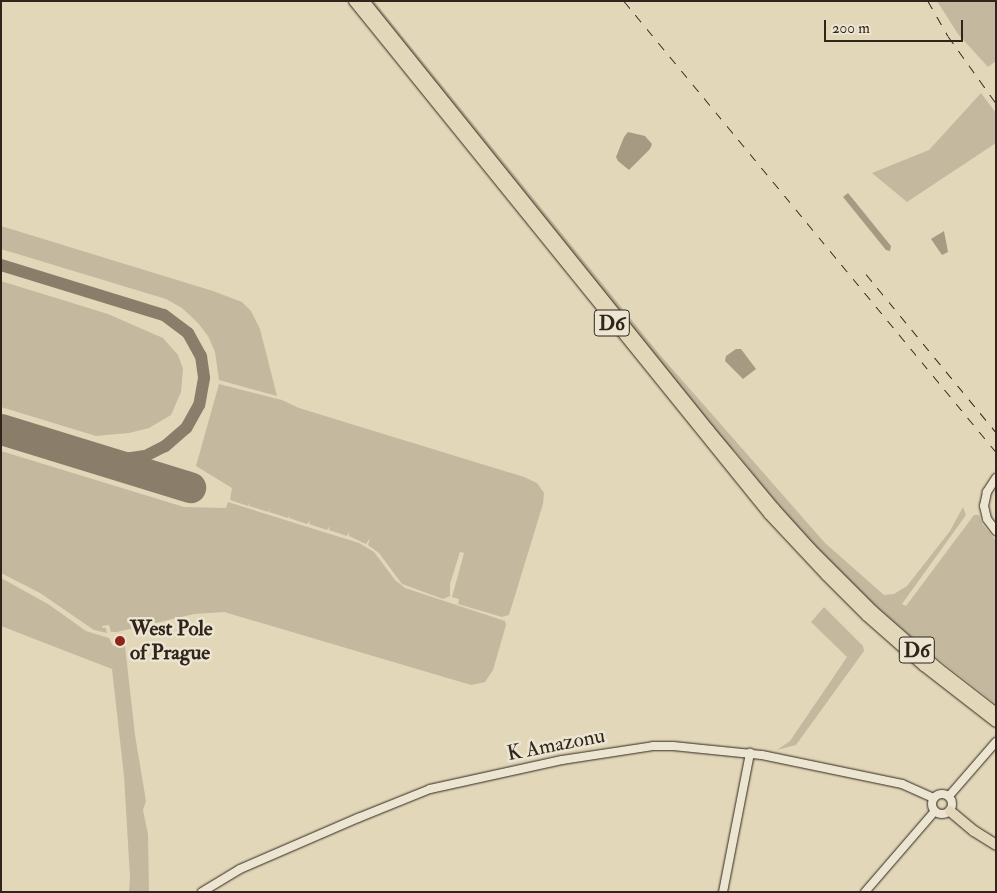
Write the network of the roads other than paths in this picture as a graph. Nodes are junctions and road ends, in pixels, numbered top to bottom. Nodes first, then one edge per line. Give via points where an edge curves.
1 (354, 1) edge
2 (364, 1) edge
3 (996, 478) edge
4 (996, 532) edge
5 (996, 712) edge
6 (996, 722) edge
7 (996, 742) edge
8 (750, 753) junction
9 (949, 796) junction
10 (934, 798) junction
11 (935, 811) junction
12 (950, 811) junction
13 (996, 845) edge
14 (202, 892) edge
15 (723, 892) edge
16 (865, 892) edge

1 - 6 highway, D6 via 774,520 867,616
2 - 5 highway, D6 via 780,515 873,611 938,668
3 - 4 street via 987,492 984,506 987,519
7 - 9 street
8 - 10 street, K Amazonu via 902,784
8 - 14 street, K Amazonu via 653,746 562,760 441,786 260,860
8 - 15 street
9 - 10 street via 943,794
9 - 12 street
10 - 11 street
11 - 12 street via 941,814
11 - 16 street
12 - 13 highway

